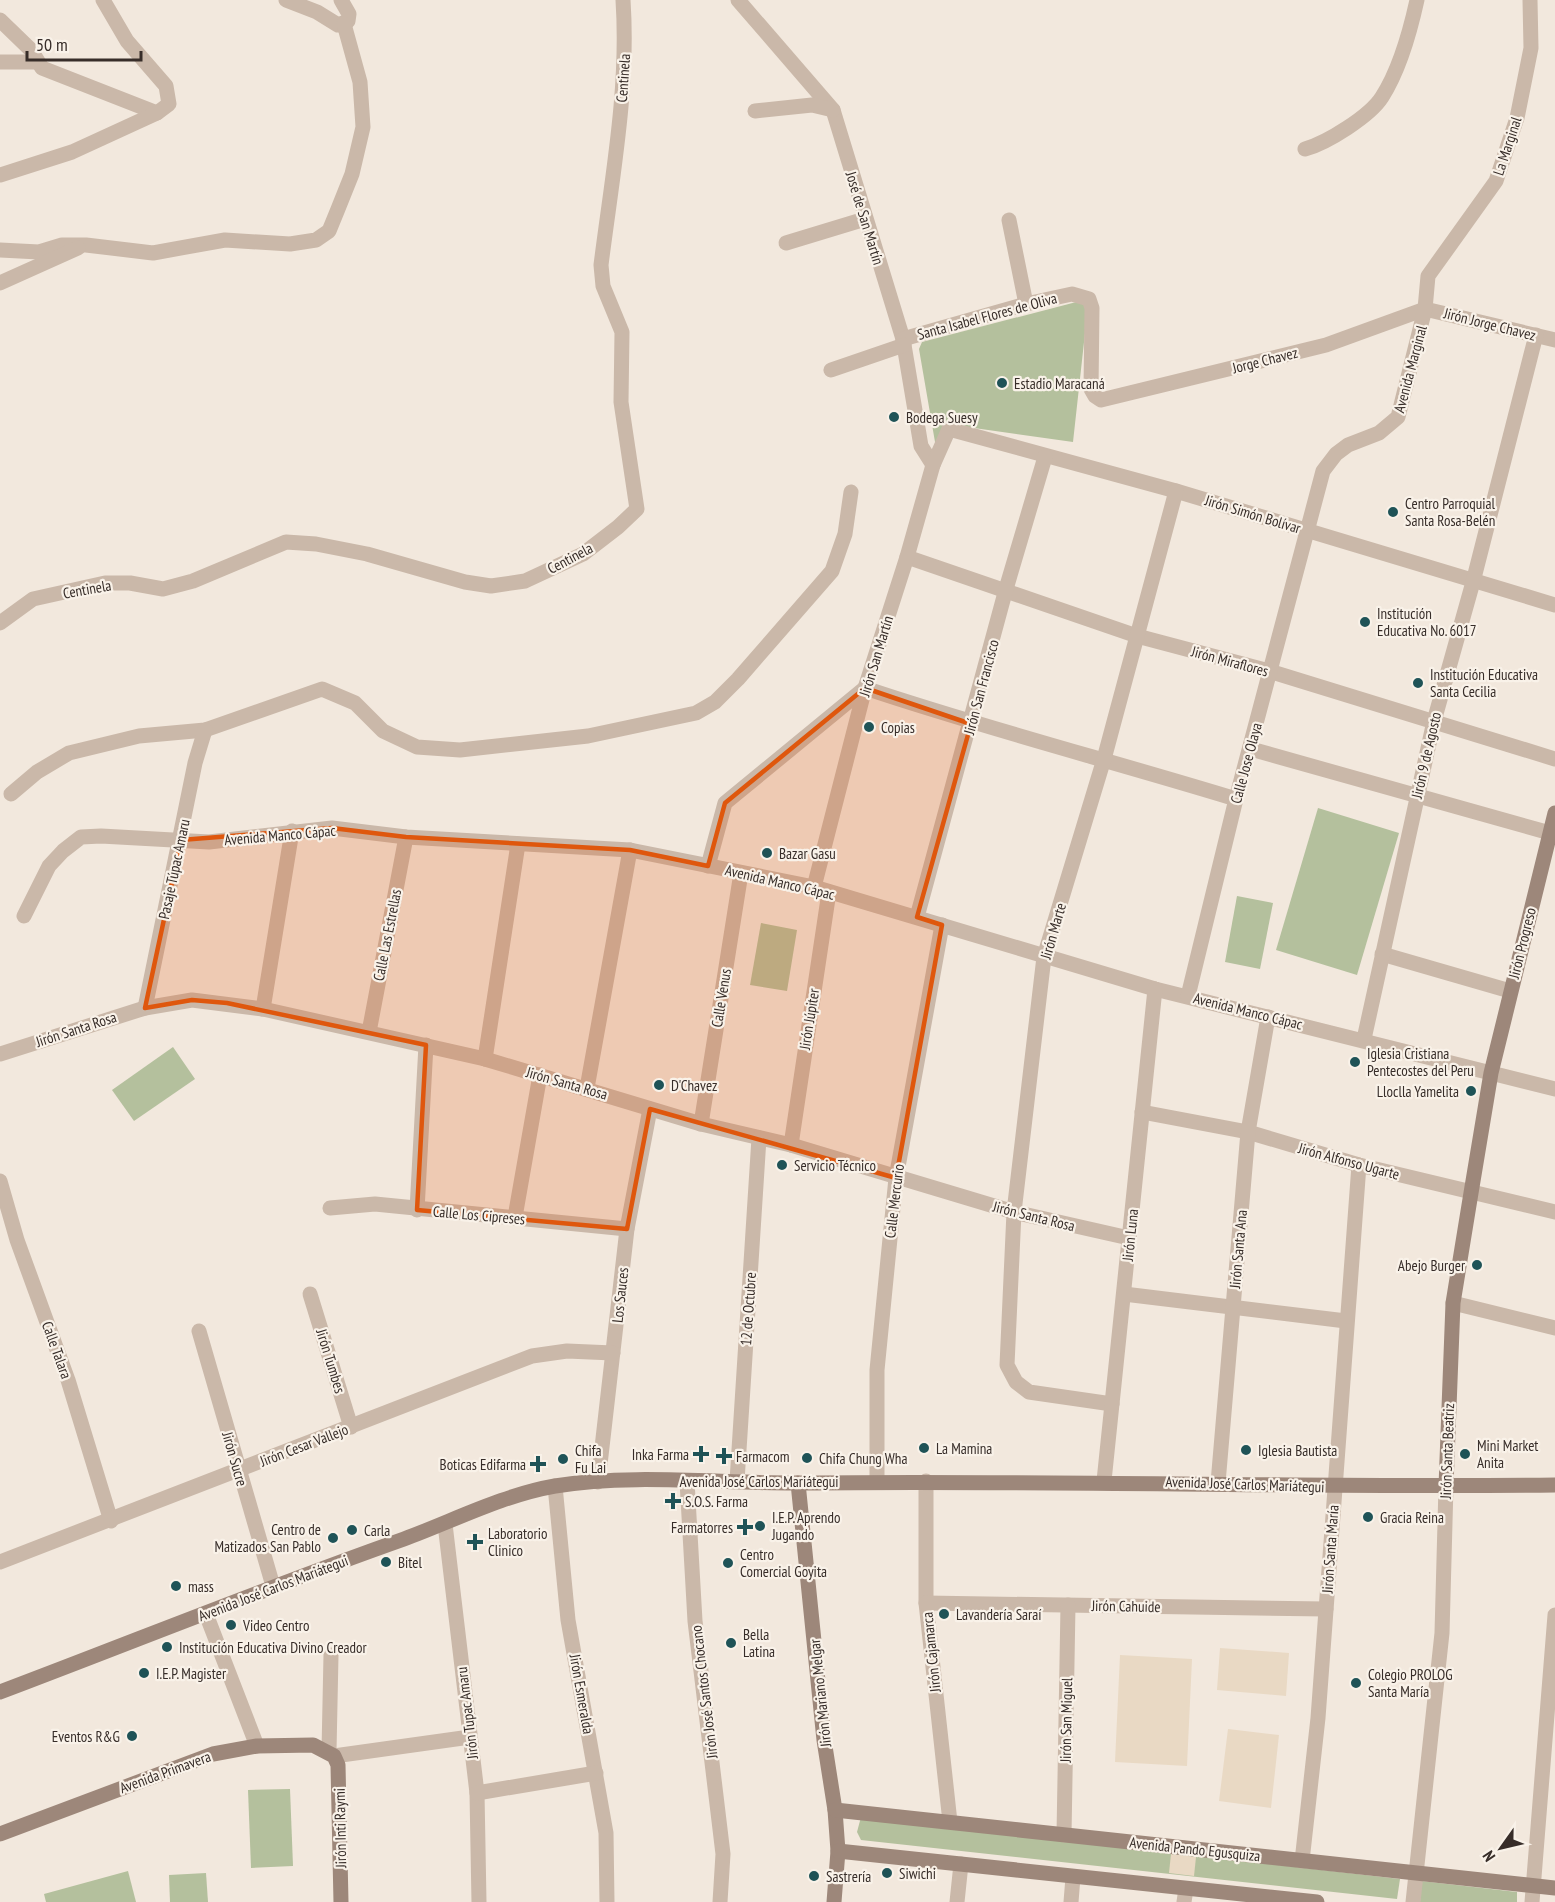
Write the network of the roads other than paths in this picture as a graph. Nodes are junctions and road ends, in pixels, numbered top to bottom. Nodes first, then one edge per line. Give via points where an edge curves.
1 (103, 0) edge
2 (286, 0) edge
3 (341, 0) edge
4 (623, 0) edge
5 (738, 0) edge
6 (1417, 0) edge
7 (1530, 0) edge
8 (0, 20) edge
9 (344, 24) junction
10 (0, 62) edge
11 (37, 62) junction
12 (833, 110) junction
13 (755, 111) dead end
14 (157, 113) junction
15 (1305, 149) dead end
16 (0, 175) edge
17 (865, 219) junction
18 (1009, 220) dead end
19 (786, 243) dead end
20 (87, 245) junction
21 (0, 250) edge
22 (0, 283) edge
23 (1026, 304) junction
24 (1425, 309) junction
25 (1536, 335) junction
26 (1555, 340) edge
27 (903, 342) junction
28 (831, 370) dead end
29 (1101, 400) joint
30 (949, 429) joint
31 (1046, 457) junction
32 (933, 465) junction
33 (1176, 491) junction
34 (851, 492) dead end
35 (1305, 530) junction
36 (907, 557) junction
37 (1473, 582) junction
38 (1006, 589) junction
39 (1555, 605) edge
40 (0, 623) edge
41 (1137, 636) junction
42 (1269, 671) junction
43 (865, 688) junction
44 (1434, 721) junction
45 (971, 724) junction
46 (205, 730) junction
47 (1251, 749) junction
48 (1104, 759) junction
49 (1555, 759) edge
50 (11, 794) dead end
51 (1417, 796) junction
52 (1236, 799) junction
53 (1555, 813) edge
54 (292, 831) junction
55 (1550, 833) junction
56 (406, 837) junction
57 (181, 840) junction
58 (518, 844) junction
59 (630, 849) junction
60 (708, 866) junction
61 (741, 873) junction
62 (822, 889) junction
63 (24, 916) dead end
64 (917, 917) junction
65 (942, 925) junction
66 (1382, 954) junction
67 (1044, 957) junction
68 (1155, 989) junction
69 (1510, 991) junction
70 (1188, 996) junction
71 (145, 1008) junction
72 (263, 1009) junction
73 (1268, 1017) junction
74 (369, 1032) junction
75 (1364, 1039) junction
76 (426, 1045) junction
77 (0, 1054) edge
78 (484, 1059) junction
79 (1491, 1073) junction
80 (540, 1075) junction
81 (587, 1089) junction
82 (1555, 1089) edge
83 (650, 1109) junction
84 (1142, 1112) junction
85 (701, 1124) junction
86 (1248, 1132) junction
87 (759, 1138) junction
88 (791, 1145) junction
89 (1359, 1165) junction
90 (896, 1178) junction
91 (0, 1181) edge
92 (1471, 1192) junction
93 (330, 1208) dead end
94 (417, 1210) junction
95 (1014, 1212) junction
96 (1555, 1212) edge
97 (514, 1217) junction
98 (627, 1229) junction
99 (1129, 1238) junction
100 (310, 1294) dead end
101 (1124, 1294) junction
102 (1453, 1303) junction
103 (1234, 1307) junction
104 (1346, 1321) junction
105 (1555, 1328) edge
106 (199, 1331) dead end
107 (613, 1353) junction
108 (1112, 1404) junction
109 (351, 1427) junction
110 (238, 1471) junction
111 (687, 1481) junction
112 (737, 1481) junction
113 (877, 1481) junction
114 (926, 1481) junction
115 (1104, 1481) junction
116 (598, 1482) junction
117 (798, 1483) junction
118 (1218, 1483) junction
119 (1555, 1485) edge
120 (555, 1486) junction
121 (1446, 1486) junction
122 (1334, 1487) junction
123 (111, 1521) junction
124 (445, 1524) junction
125 (0, 1562) edge
126 (273, 1586) junction
127 (926, 1603) junction
128 (1068, 1605) junction
129 (1326, 1609) junction
130 (206, 1614) junction
131 (1555, 1615) edge
132 (331, 1655) dead end
133 (0, 1692) edge
134 (470, 1737) junction
135 (257, 1746) junction
136 (331, 1754) junction
137 (596, 1773) junction
138 (477, 1793) junction
139 (835, 1810) junction
140 (950, 1822) junction
141 (0, 1834) edge
142 (1064, 1835) junction
143 (838, 1851) junction
144 (1302, 1861) junction
145 (961, 1864) junction
146 (1417, 1873) junction
147 (1073, 1877) junction
148 (1534, 1886) junction
149 (1555, 1888) edge
150 (1185, 1896) edge
151 (1299, 1901) edge
152 (341, 1902) edge
153 (479, 1902) edge
154 (607, 1902) edge
155 (720, 1902) edge
156 (834, 1902) edge
157 (957, 1902) edge
158 (1071, 1902) edge
159 (1317, 1902) edge
160 (1413, 1902) edge
161 (1532, 1902) edge

1 - 14 street via 127,41 166,86 169,104
2 - 9 street via 338,25
3 - 9 street via 349,14
4 - 40 street, Centinela via 624,94 601,265 603,286 622,332 621,402 637,509 583,554 525,581 491,586 465,582 366,554 316,544 286,543 193,581 163,589 105,583 33,599
5 - 12 street, José de San Martín
6 - 15 street via 1401,58 1381,99 1335,137
7 - 24 street, La Marginal via 1531,48 1517,118 1496,181 1428,276
8 - 11 street via 31,50
9 - 20 street via 360,82 363,127 352,174 329,231 304,244 225,240 153,253
10 - 11 street
11 - 14 street via 42,68 81,85
12 - 13 street via 812,105
12 - 17 street, José de San Martín
14 - 16 street via 72,152
17 - 19 street
17 - 27 street, José de San Martín
18 - 23 street
20 - 21 street via 62,245 39,252
20 - 22 street
23 - 27 street, Santa Isabel Flores de Oliva
23 - 29 street, Santa Isabel Flores de Oliva via 1072,294 1089,300 1091,389
24 - 25 street, Jirón Jorge Chavez
24 - 29 street, Jorge Chavez via 1326,345
24 - 35 street, Avenida Marginal via 1398,417 1379,433 1348,445 1329,462
25 - 26 street, Jirón Jorge Chavez
25 - 37 street, Jirón 9 de Agosto
27 - 28 street, Santa Isabel Flores de Oliva
27 - 32 street, José de San Martín via 921,446
30 - 31 street, Jirón Simón Bolívar
30 - 32 street, Jirón San Martín
31 - 33 street, Jirón Simón Bolívar
31 - 38 street, Jirón San Francisco
32 - 36 street, Jirón San Martín
33 - 35 street, Jirón Simón Bolívar
33 - 41 street, Jirón Marte
34 - 46 street via 845,534 832,571 738,679 715,702 696,713 588,736 460,750 417,747 383,731 355,703 322,689
35 - 37 street, Jirón Simón Bolívar
35 - 42 street, Calle Jose Olaya
36 - 38 street, Jirón Miraflores
36 - 43 street, Jirón San Martín
37 - 39 street, Jirón Simón Bolívar
37 - 44 street, Jirón 9 de Agosto
38 - 41 street, Jirón Miraflores
38 - 45 street, Jirón San Francisco
41 - 42 street, Jirón Miraflores
41 - 48 street, Jirón Marte
42 - 44 street, Jirón Miraflores
42 - 47 street, Calle Jose Olaya
43 - 45 street
43 - 60 street via 725,803
43 - 62 street, Jirón San Martín
44 - 49 street, Jirón Miraflores
44 - 51 street, Jirón 9 de Agosto
45 - 48 street
45 - 64 street, Jirón San Francisco
46 - 50 street via 139,736 69,753
46 - 57 street, Pasaje Túpac Amaru
47 - 51 street
47 - 52 street, Calle Jose Olaya
48 - 52 street
48 - 67 street, Jirón Marte
51 - 55 street
51 - 66 street, Jirón 9 de Agosto
52 - 70 street, Calle Jose Olaya
53 - 55 street, Jirón Progreso
54 - 56 street, Avenida Manco Cápac via 332,828
54 - 57 street, Avenida Manco Cápac via 209,842
54 - 72 street
55 - 69 street, Jirón Progreso
56 - 58 street, Avenida Manco Cápac
56 - 74 street, Calle Las Estrellas
57 - 63 street, Avenida Manco Cápac via 81,837 49,866
57 - 71 street, Pasaje Túpac Amaru
58 - 59 street, Avenida Manco Cápac
58 - 78 street
59 - 60 street, Avenida Manco Cápac
59 - 81 street
60 - 61 street, Avenida Manco Cápac
61 - 62 street, Avenida Manco Cápac
61 - 85 street, Calle Venus
62 - 64 street, Avenida Manco Cápac
62 - 88 street, Jirón Júpiter
64 - 65 street, Avenida Manco Cápac
65 - 67 street, Avenida Manco Cápac
65 - 90 street, Calle Mercurio
66 - 69 street
66 - 75 street, Jirón 9 de Agosto
67 - 68 street, Avenida Manco Cápac
67 - 95 street, Jirón Marte
68 - 70 street, Avenida Manco Cápac
68 - 84 street, Jirón Luna
69 - 79 street, Jirón Progreso
70 - 73 street, Avenida Manco Cápac
71 - 72 street, Jirón Santa Rosa via 192,1000
71 - 77 street, Jirón Santa Rosa
72 - 74 street, Jirón Santa Rosa
73 - 75 street, Avenida Manco Cápac
73 - 86 street, Jirón Santa Ana
74 - 76 street, Jirón Santa Rosa
75 - 79 street, Avenida Manco Cápac
76 - 78 street, Jirón Santa Rosa
76 - 94 street
78 - 80 street, Jirón Santa Rosa
79 - 82 street, Avenida Manco Cápac
79 - 92 street, Jirón Santa Beatriz
80 - 81 street, Jirón Santa Rosa
80 - 97 street
81 - 83 street, Jirón Santa Rosa
83 - 85 street, Jirón Santa Rosa
83 - 98 street, Los Sauces
84 - 86 street, Jirón Alfonso Ugarte
84 - 99 street, Jirón Luna
85 - 87 street, Jirón Santa Rosa
86 - 89 street, Jirón Alfonso Ugarte
86 - 103 street, Jirón Santa Ana
87 - 88 street, Jirón Santa Rosa
87 - 112 street, 12 de Octubre
88 - 90 street, Jirón Santa Rosa
89 - 92 street, Jirón Alfonso Ugarte
89 - 104 street, Jirón Santa María
90 - 95 street, Jirón Santa Rosa
90 - 113 street, Calle Mercurio via 877,1370
91 - 123 street, Calle Talara
92 - 96 street, Jirón Alfonso Ugarte
92 - 102 street, Jirón Santa Beatriz
93 - 94 street, Calle Los Cipreses via 375,1204
94 - 97 street, Calle Los Cipreses
95 - 99 street, Jirón Santa Rosa
95 - 108 street, Jirón Marte via 1006,1365 1016,1382 1029,1392
97 - 98 street, Calle Los Cipreses
98 - 107 street, Los Sauces
99 - 101 street, Jirón Luna
100 - 109 street, Jirón Tumbes
101 - 103 street
101 - 108 street, Jirón Luna
102 - 105 street
102 - 121 street, Jirón Santa Beatriz
103 - 104 street
103 - 118 street, Jirón Santa Ana
104 - 122 street, Jirón Santa María
106 - 110 street, Jirón Sucre
107 - 109 street, Jirón Cesar Vallejo via 567,1350 532,1356
107 - 116 street, Los Sauces
108 - 115 street, Jirón Luna
109 - 110 street, Jirón Cesar Vallejo
110 - 123 street, Jirón Cesar Vallejo
110 - 126 street, Jirón Sucre
111 - 112 street, Avenida José Carlos Mariátegui
111 - 116 street, Avenida José Carlos Mariátegui
111 - 155 street, Jirón José Santos Chocano via 695,1621 723,1854
112 - 117 street, Avenida José Carlos Mariátegui
113 - 114 street, Avenida José Carlos Mariátegui
113 - 117 street, Avenida José Carlos Mariátegui
114 - 115 street, Avenida José Carlos Mariátegui
114 - 127 street, Jirón Cajamarca
115 - 118 street, Avenida José Carlos Mariátegui
116 - 120 street, Avenida José Carlos Mariátegui
117 - 139 street, Jirón Mariano Melgar via 824,1740
118 - 122 street, Avenida José Carlos Mariátegui
119 - 121 street, Avenida José Carlos Mariátegui
120 - 124 street, Avenida José Carlos Mariátegui via 512,1497
120 - 137 street, Jirón Esmeralda via 568,1620
121 - 122 street, Avenida José Carlos Mariátegui
121 - 146 street, Jirón Santa Beatriz via 1442,1634
122 - 129 street, Jirón Santa María
123 - 125 street, Jirón Cesar Vallejo
124 - 126 street, Avenida José Carlos Mariátegui
124 - 134 street, Jirón Tupac Amaru
126 - 130 street, Avenida José Carlos Mariátegui
127 - 128 street, Jirón Cahuide
127 - 140 street, Jirón Cajamarca
128 - 129 street, Jirón Cahuide
128 - 142 street, Jirón San Miguel
129 - 144 street, Jirón Santa María
130 - 133 street, Avenida José Carlos Mariátegui
130 - 135 street
131 - 148 street
132 - 136 street
134 - 136 street
134 - 138 street, Jirón Tupac Amaru
135 - 136 street, Avenida Primavera via 314,1745
135 - 141 street, Avenida Primavera via 213,1754
136 - 152 street, Jirón Inti Raymi via 338,1764
137 - 138 street
137 - 154 street, Jirón Esmeralda via 606,1833
138 - 153 street, Jirón Tupac Amaru
139 - 140 street, Avenida Pando Egusquiza
139 - 143 street, Jirón Mariano Melgar
140 - 142 street, Avenida Pando Egusquiza
142 - 144 street, Avenida Pando Egusquiza
143 - 145 street
143 - 156 street, Jirón Mariano Melgar
144 - 146 street, Avenida Pando Egusquiza
145 - 147 street
145 - 157 street
146 - 148 street, Avenida Pando Egusquiza
146 - 160 street, Jirón Santa Beatriz
147 - 150 street
147 - 158 street
148 - 149 street, Avenida Pando Egusquiza
148 - 161 street
150 - 151 street
151 - 159 street

